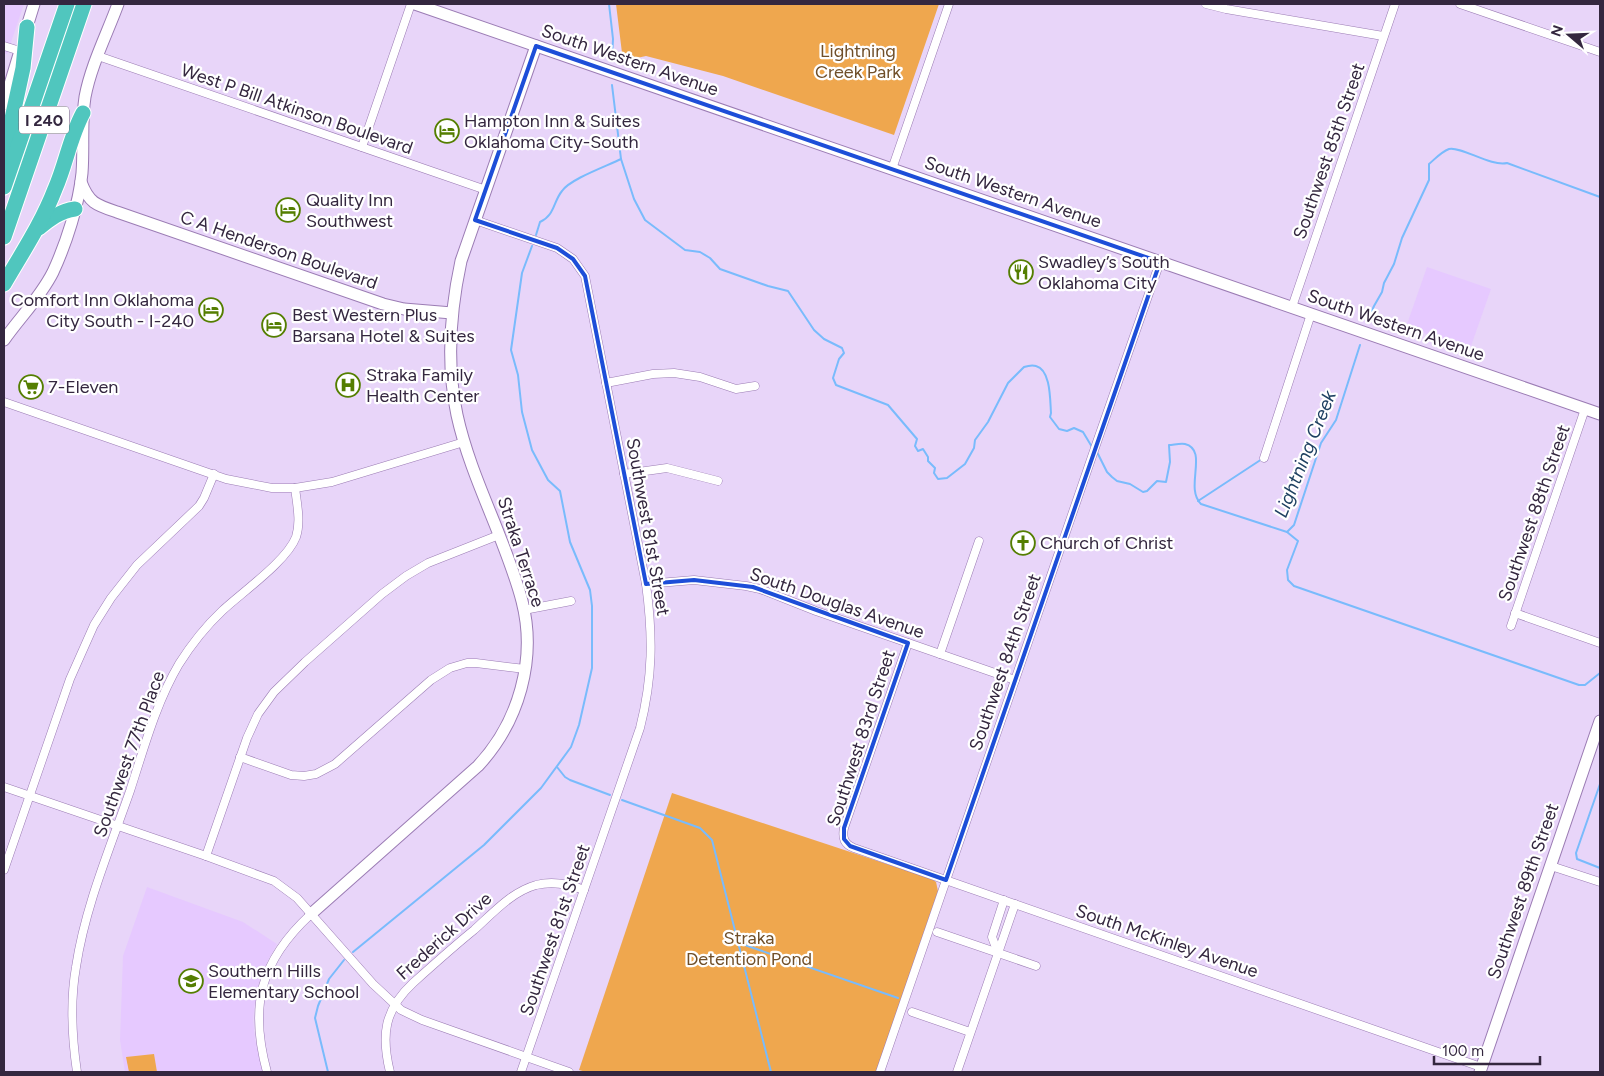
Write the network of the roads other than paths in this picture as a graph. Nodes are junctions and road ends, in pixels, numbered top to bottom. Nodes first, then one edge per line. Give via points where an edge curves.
1 (34, 4) edge
2 (67, 4) edge
3 (84, 4) edge
4 (118, 4) edge
5 (411, 4) edge
6 (415, 4) edge
7 (949, 4) edge
8 (1206, 4) edge
9 (1394, 4) edge
10 (1460, 4) edge
11 (27, 27) junction
12 (1383, 36) junction
13 (4, 46) edge
14 (536, 46) junction
15 (20, 51) junction
16 (1600, 52) edge
17 (98, 56) junction
18 (4, 104) edge
19 (83, 113) junction
20 (362, 147) junction
21 (4, 156) edge
22 (892, 169) junction
23 (81, 182) junction
24 (4, 187) edge
25 (486, 190) junction
26 (98, 206) junction
27 (75, 209) junction
28 (475, 220) junction
29 (34, 232) junction
30 (4, 237) edge
31 (1160, 262) junction
32 (4, 284) edge
33 (1292, 307) junction
34 (452, 313) junction
35 (1311, 314) junction
36 (4, 340) edge
37 (606, 383) junction
38 (755, 386) dead end
39 (4, 402) edge
40 (1585, 409) junction
41 (1600, 414) edge
42 (464, 442) junction
43 (1264, 458) dead end
44 (214, 474) junction
45 (624, 474) junction
46 (718, 481) dead end
47 (295, 488) junction
48 (499, 535) junction
49 (979, 540) dead end
50 (646, 584) junction
51 (570, 601) dead end
52 (524, 610) junction
53 (1515, 614) junction
54 (1511, 626) dead end
55 (908, 643) junction
56 (1600, 643) edge
57 (940, 654) junction
58 (525, 669) junction
59 (1015, 680) junction
60 (1600, 722) edge
61 (240, 757) junction
62 (4, 787) edge
63 (29, 796) junction
64 (118, 826) junction
65 (845, 842) joint
66 (206, 856) junction
67 (1551, 866) junction
68 (4, 870) edge
69 (946, 880) junction
70 (1600, 882) edge
71 (584, 890) junction
72 (1004, 900) junction
73 (1015, 904) junction
74 (311, 914) junction
75 (936, 932) dead end
76 (998, 953) junction
77 (1036, 966) dead end
78 (395, 1005) junction
79 (912, 1012) dead end
80 (970, 1032) junction
81 (526, 1058) junction
82 (1480, 1070) edge
83 (77, 1072) edge
84 (267, 1072) edge
85 (390, 1072) edge
86 (521, 1072) edge
87 (569, 1072) edge
88 (880, 1072) edge
89 (956, 1072) edge

1 - 11 main road
2 - 24 highway, I 240
3 - 30 highway, I 240
4 - 17 main road
5 - 20 street
6 - 14 main road, South Western Avenue
7 - 22 street
8 - 12 street
9 - 12 street, Southwest 85th Street
10 - 16 street
11 - 15 main road
11 - 21 highway via 23,68
12 - 33 street, Southwest 85th Street
13 - 15 street
14 - 22 main road, South Western Avenue
14 - 25 main road, Straka Terrace
15 - 18 main road
17 - 19 main road
17 - 20 street, West P Bill Atkinson Boulevard
19 - 23 main road
19 - 29 highway via 55,190
20 - 25 street, West P Bill Atkinson Boulevard
22 - 31 main road, South Western Avenue
23 - 26 main road via 87,196
23 - 27 main road
25 - 28 main road, Straka Terrace
26 - 27 main road, C A Henderson Boulevard
26 - 34 main road, C A Henderson Boulevard via 388,306
27 - 29 highway via 52,217
27 - 36 main road via 58,261 46,284
28 - 34 main road, Straka Terrace via 461,261
28 - 37 street, Southwest 81st Street via 557,248 578,265 585,276
29 - 32 highway
31 - 33 main road, South Western Avenue
31 - 59 street, Southwest 84th Street
33 - 35 main road, South Western Avenue
34 - 42 main road, Straka Terrace via 451,373
35 - 40 main road, South Western Avenue
35 - 43 street
37 - 38 street via 674,373 700,377 736,389
37 - 45 street, Southwest 81st Street
39 - 44 street
40 - 41 main road, South Western Avenue
40 - 53 street, Southwest 88th Street
42 - 47 street via 332,482
42 - 48 main road, Straka Terrace
44 - 47 street via 259,486
44 - 63 street via 199,506 137,565 94,625 70,679
45 - 46 street via 667,468
45 - 50 street, Southwest 81st Street
47 - 64 street, Southwest 77th Place via 298,526 292,544 282,558 220,613 180,663 160,703
48 - 52 main road, Straka Terrace
48 - 61 street via 428,563 388,589 274,692 252,726
49 - 57 street
50 - 55 street, South Douglas Avenue via 694,580 753,587
50 - 71 street, Southwest 81st Street via 652,648 646,700 633,750
51 - 52 street
52 - 58 main road, Straka Terrace
53 - 54 street, Southwest 88th Street
53 - 56 street
55 - 57 street, South Douglas Avenue
55 - 65 street, Southwest 83rd Street via 844,828
57 - 59 street, South Douglas Avenue
58 - 61 street via 476,663 450,668 431,680 335,764 316,774 291,775
58 - 74 main road, Straka Terrace via 514,710 503,734 484,759
59 - 69 street, Southwest 84th Street
60 - 67 main road, Southwest 89th Street
61 - 66 street
62 - 63 street
63 - 64 street
63 - 68 street
64 - 66 street
64 - 83 street, Southwest 77th Place via 87,916 75,969 73,1019
65 - 69 street, South McKinley Avenue
66 - 74 street via 274,881 297,898
67 - 70 street
67 - 82 main road, Southwest 89th Street
69 - 72 street, South McKinley Avenue
69 - 88 street, Southwest 84th Street
71 - 78 street, Frederick Drive via 551,883 519,892 413,983
71 - 81 street, Southwest 81st Street
72 - 73 street, South McKinley Avenue
72 - 76 street via 992,937
73 - 76 street
73 - 82 street, South McKinley Avenue
74 - 78 street
74 - 84 street, Straka Terrace via 278,951 263,986 258,1028
75 - 76 street
76 - 77 street
76 - 80 street
78 - 81 street via 407,1014
78 - 85 street, Frederick Drive via 384,1038
79 - 80 street
80 - 89 street
81 - 86 street, Southwest 81st Street
81 - 87 street

